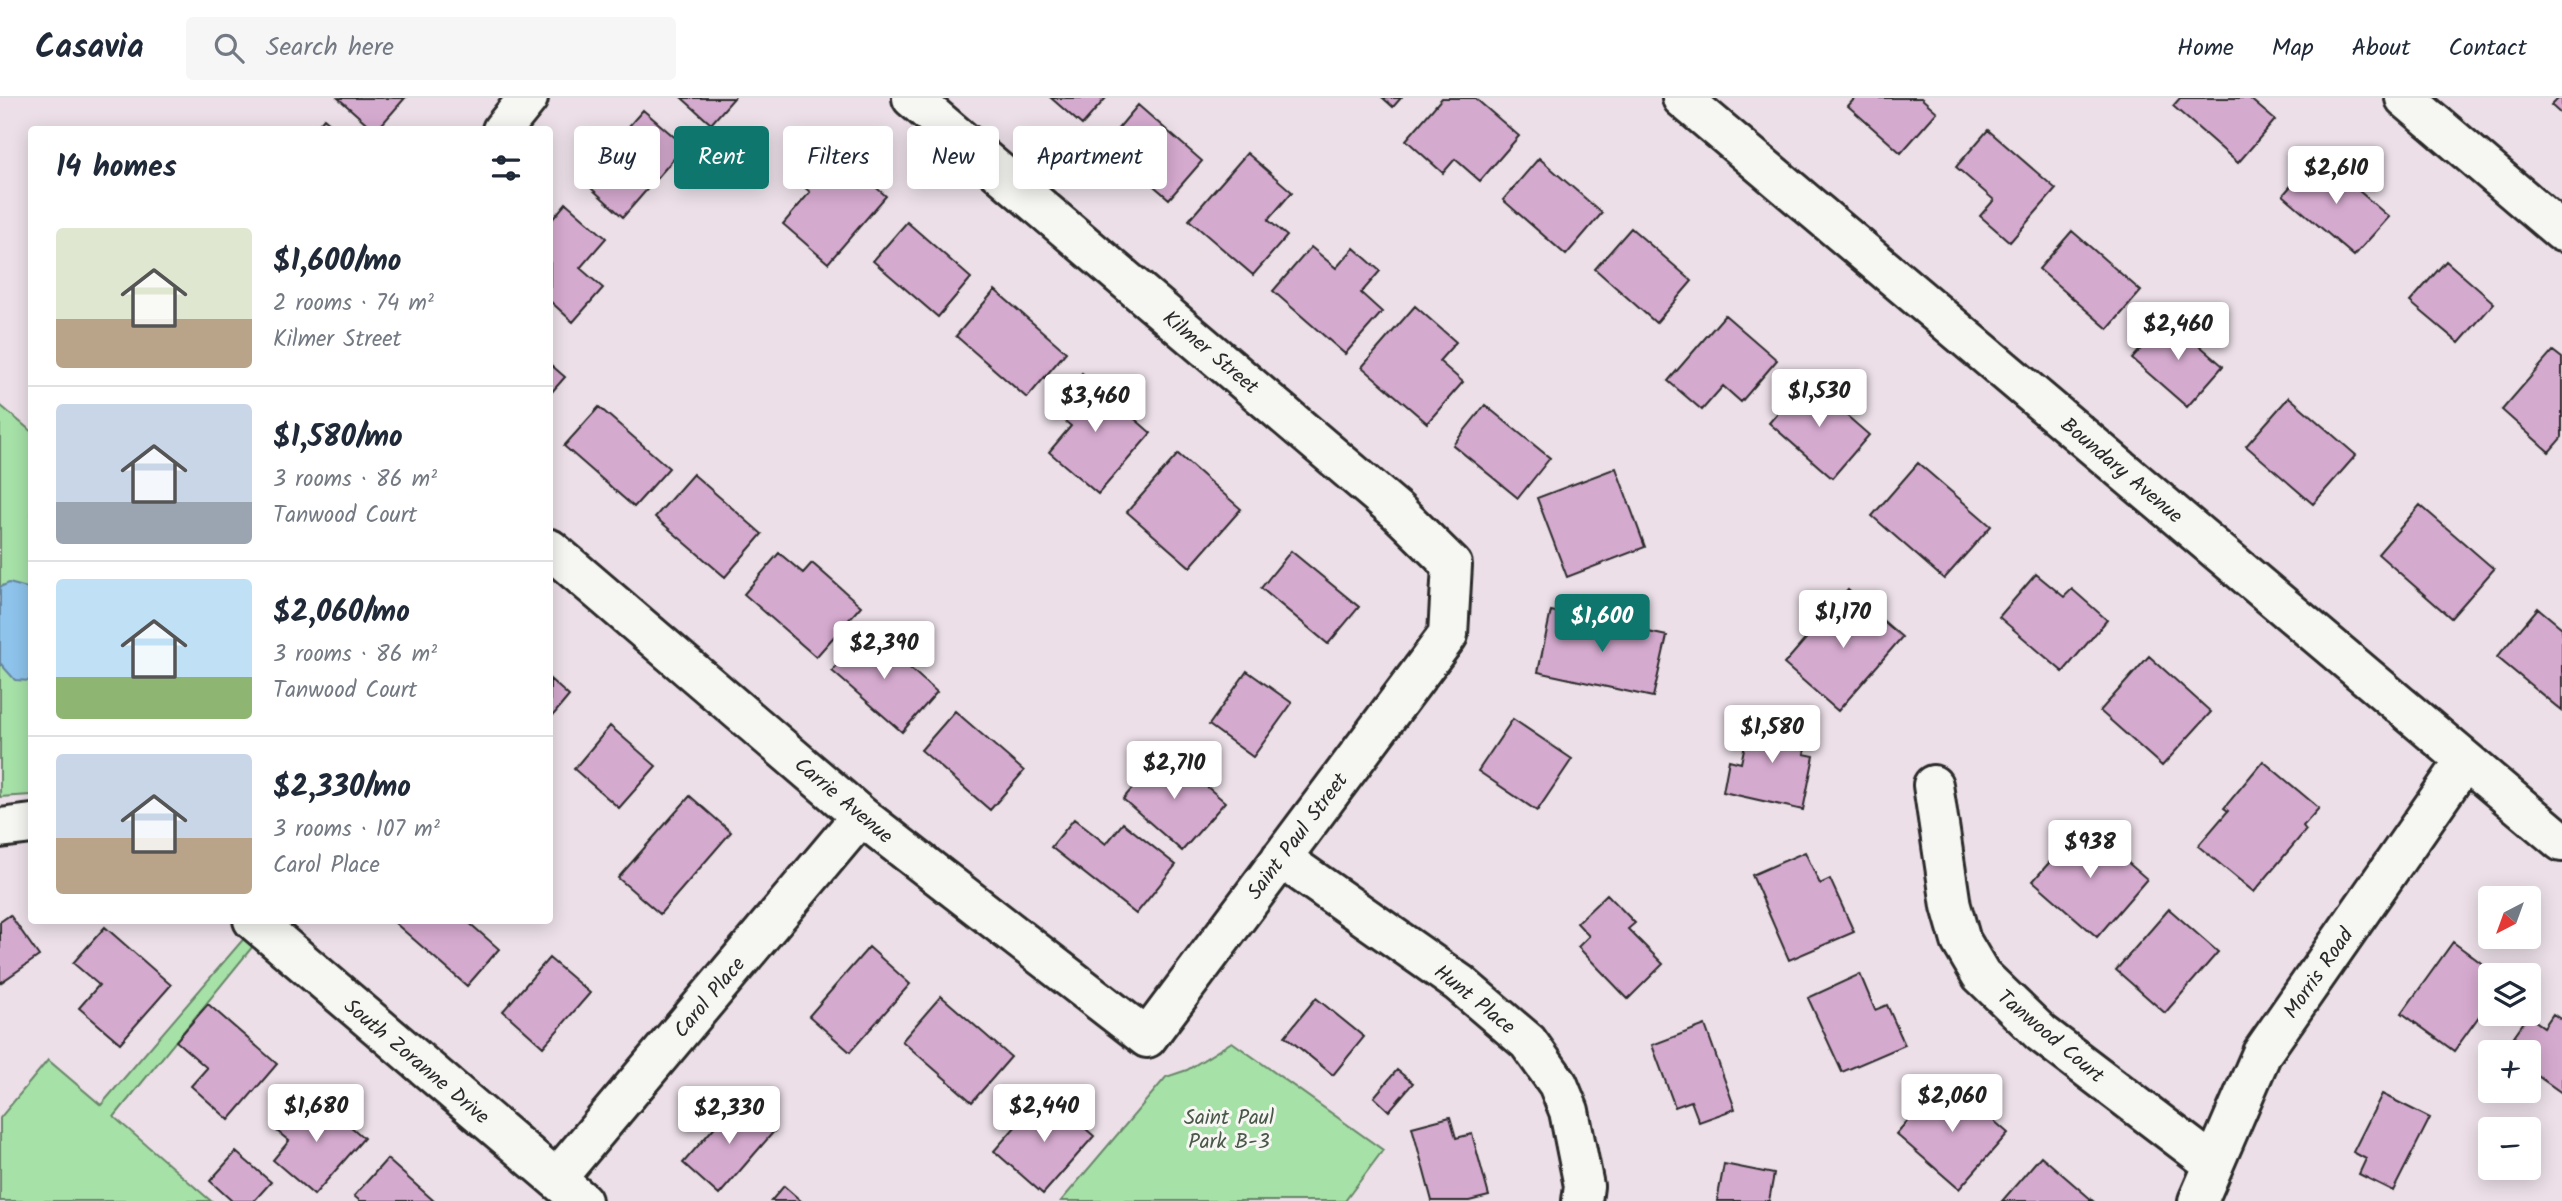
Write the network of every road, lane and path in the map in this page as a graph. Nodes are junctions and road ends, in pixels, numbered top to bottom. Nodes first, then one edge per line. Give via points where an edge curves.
1 (528, 98) edge
2 (912, 98) edge
3 (1682, 98) edge
4 (2405, 98) edge
5 (505, 126) edge
6 (2562, 232) edge
7 (553, 553) edge
8 (1448, 635) joint
9 (2465, 761) junction
10 (1933, 785) dead end
11 (861, 816) junction
12 (28, 824) edge
13 (0, 828) edge
14 (2562, 842) edge
15 (1281, 858) junction
16 (258, 924) edge
17 (1147, 1038) joint
18 (2213, 1164) junction
19 (569, 1190) edge
20 (1583, 1201) edge
21 (2198, 1201) edge

1 - 5 street
2 - 8 street, Kilmer Street via 1396,509 1452,565
3 - 9 street, Boundary Avenue
4 - 6 street
7 - 11 street, Carrie Avenue
8 - 15 street, Saint Paul Street
9 - 14 street, Boundary Avenue
9 - 18 street, Morris Road via 2262,1054
10 - 18 street, Tanwood Court via 1951,906 1961,941 1981,975 2041,1033
11 - 17 street, Carrie Avenue
11 - 19 street, Carol Place
12 - 13 street
15 - 17 street, Saint Paul Street
15 - 20 street, Hunt Place via 1460,983 1528,1042 1558,1084 1569,1111
16 - 19 street, South Zoranne Drive
18 - 21 street, Morris Road

